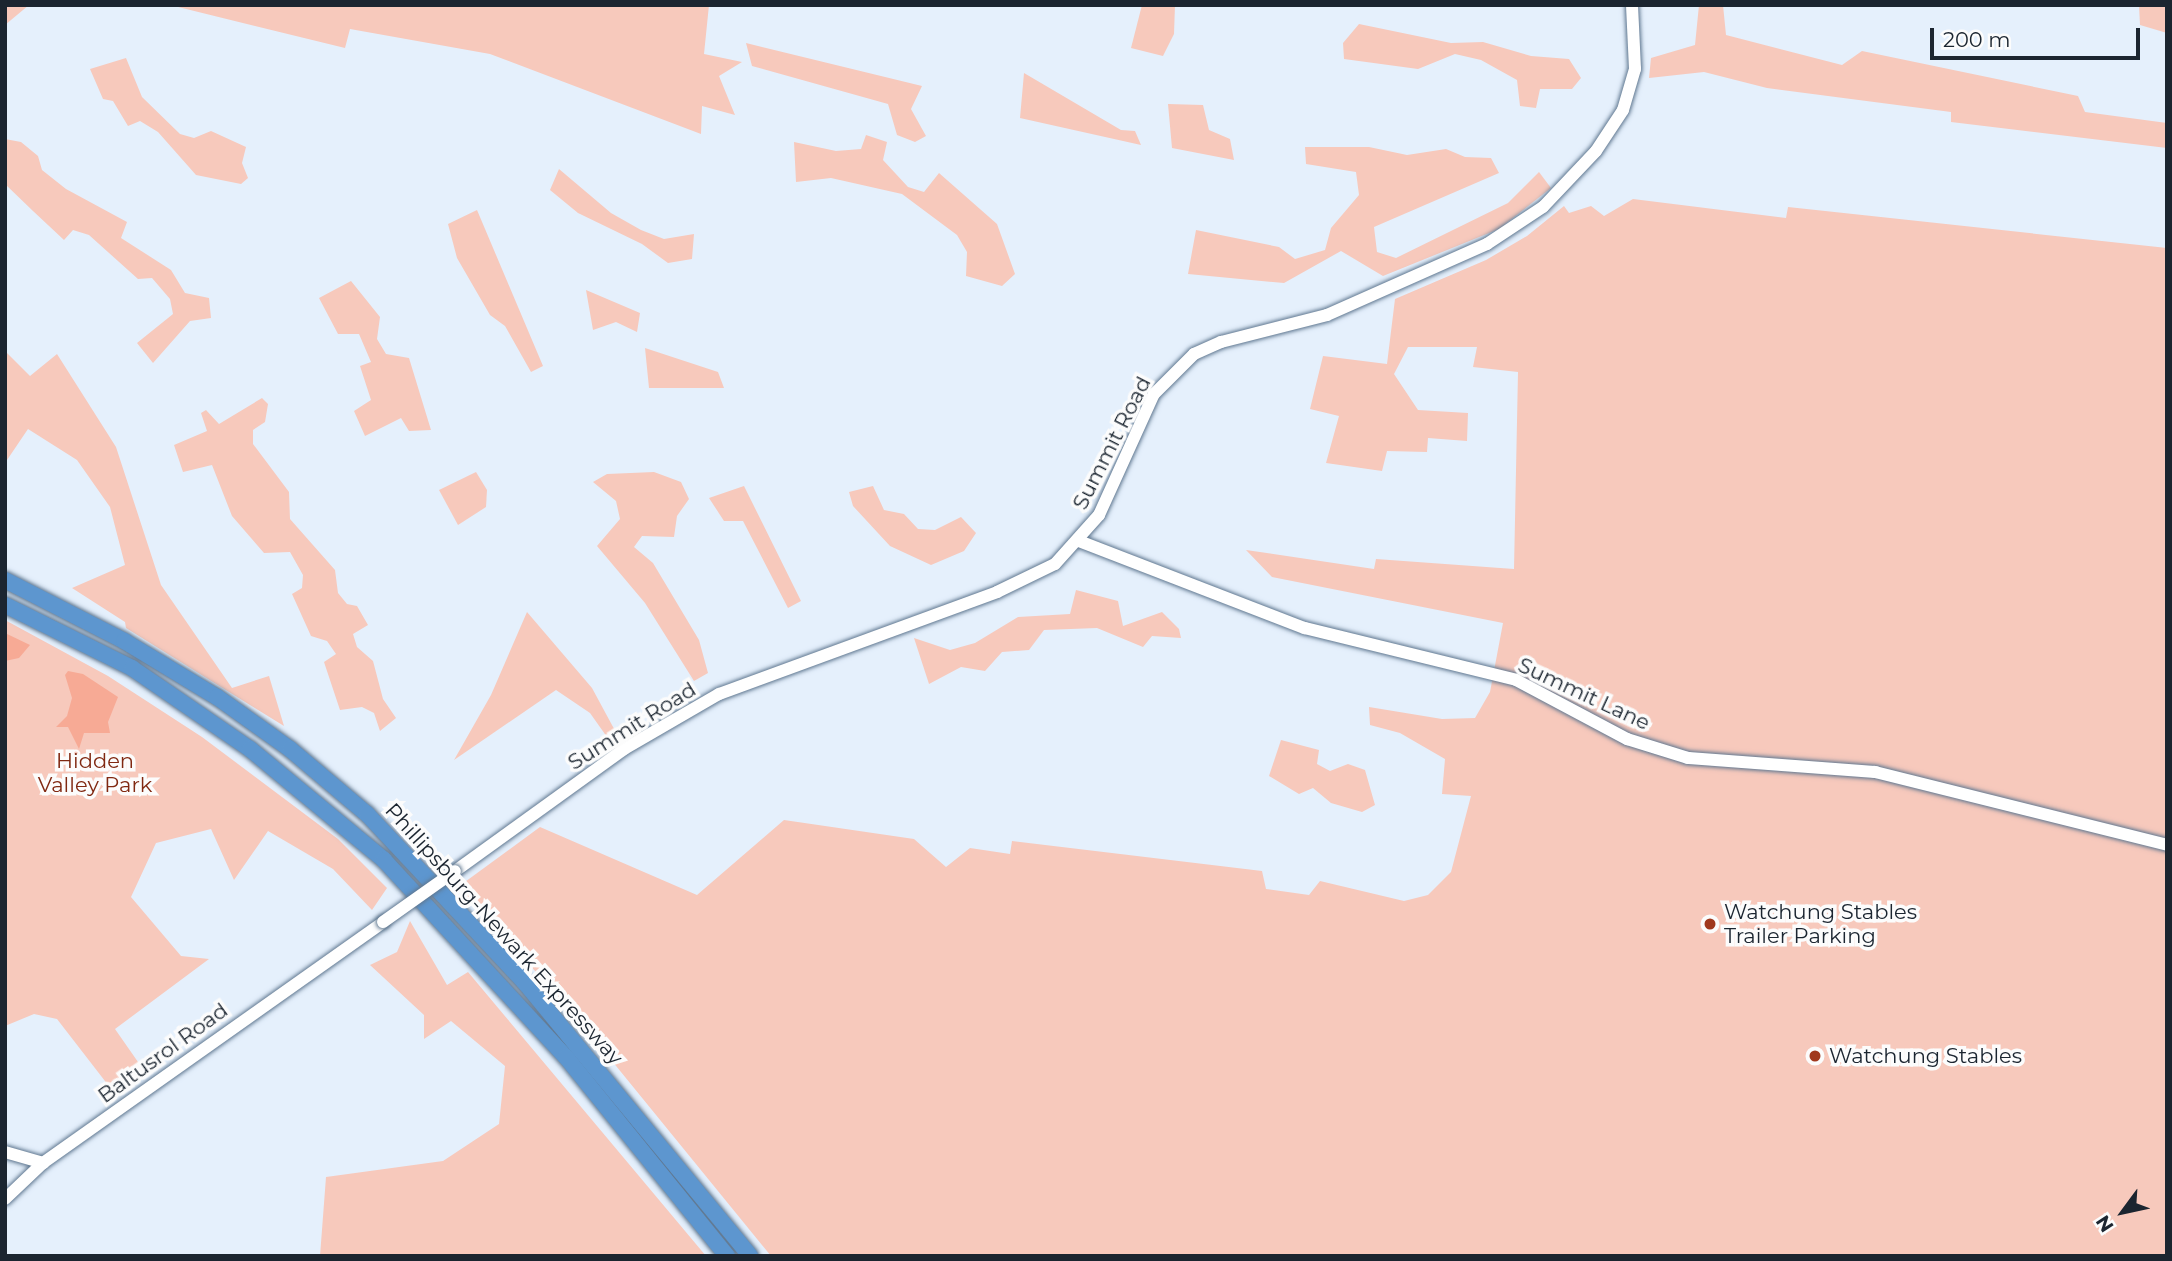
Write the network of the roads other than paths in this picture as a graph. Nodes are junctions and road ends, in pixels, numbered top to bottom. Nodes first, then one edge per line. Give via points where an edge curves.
1 (1632, 5) edge
2 (1079, 541) junction
3 (5, 580) edge
4 (5, 605) edge
5 (2167, 845) edge
6 (349, 946) joint
7 (5, 1152) edge
8 (43, 1163) junction
9 (5, 1199) edge
10 (727, 1256) edge
11 (750, 1256) edge

1 - 2 main road, Summit Road via 1635,69 1623,110 1597,151 1560,192 1520,224 1470,252 1314,320 1221,342 1185,360 1154,394 1099,514
2 - 5 main road, Summit Lane via 1305,628 1516,680 1627,739 1688,758 1875,772
2 - 6 main road, Summit Road, bridge via 1055,564 1019,584 719,694 624,749
3 - 11 highway, Phillipsburg-Newark Expressway via 124,641 218,697 290,748 368,814 526,984
4 - 10 highway, Phillipsburg-Newark Expressway via 132,668 250,749 384,860 566,1057
6 - 8 main road, Baltusrol Road
7 - 8 main road
8 - 9 main road, Baltusrol Road

